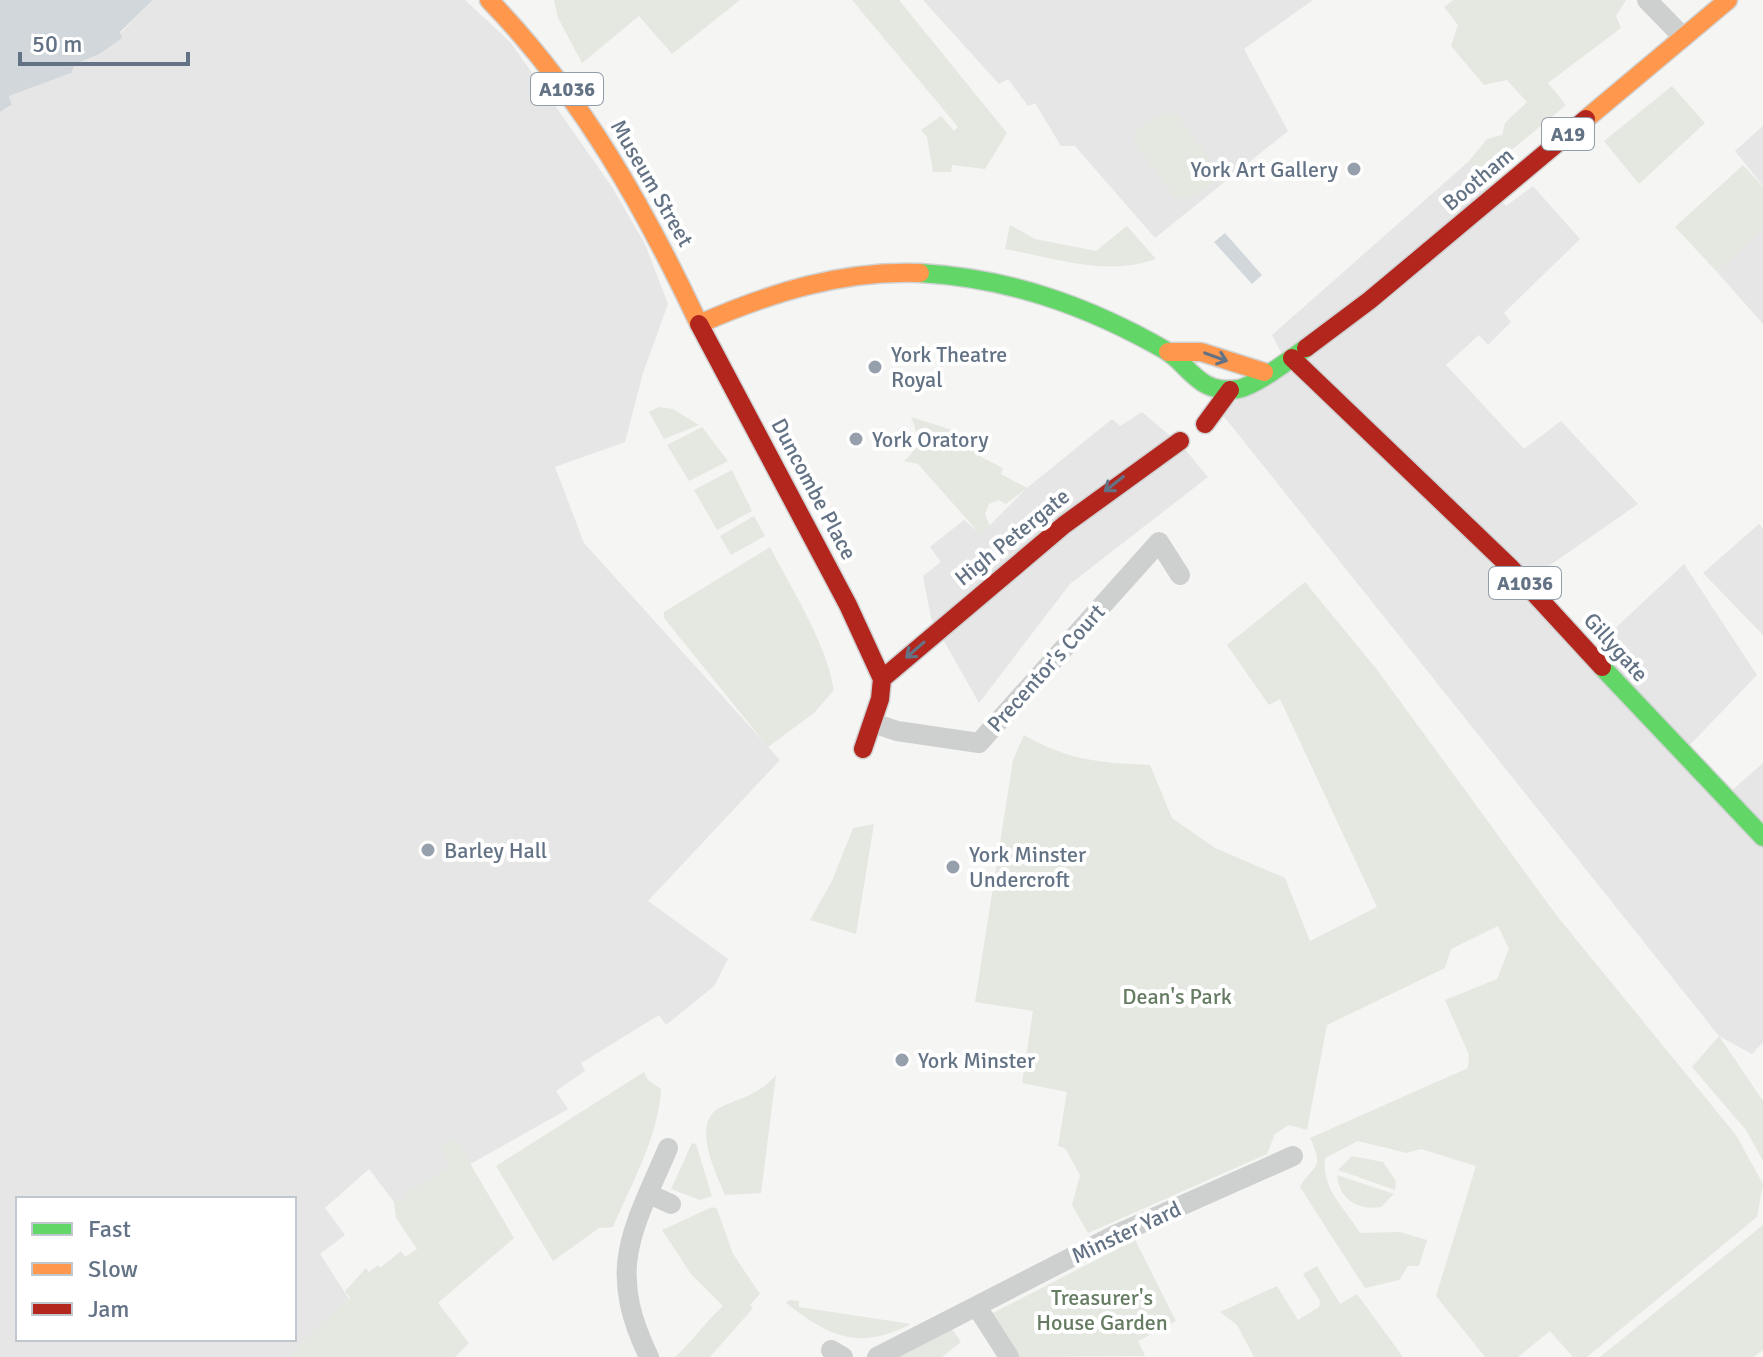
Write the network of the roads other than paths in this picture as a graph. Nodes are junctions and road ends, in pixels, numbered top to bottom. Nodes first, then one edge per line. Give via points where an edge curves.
1 (489, 0) edge
2 (1647, 0) edge
3 (1728, 0) edge
4 (1682, 36) junction
5 (699, 324) junction
6 (1168, 352) junction
7 (1292, 358) junction
8 (1264, 372) junction
9 (1230, 390) junction
10 (1205, 424) dead end
11 (1180, 441) dead end
12 (1180, 575) dead end
13 (882, 679) junction
14 (873, 723) junction
15 (863, 749) dead end
16 (1763, 837) edge
17 (668, 1148) dead end
18 (1293, 1156) dead end
19 (649, 1194) junction
20 (671, 1204) dead end
21 (977, 1307) junction
22 (649, 1357) edge
23 (877, 1357) edge
24 (1009, 1357) edge

1 - 5 main road, Museum Street / A1036 via 579,106 670,262
2 - 4 street
3 - 4 main road, Bootham / A19
4 - 7 main road, Bootham / A19 via 1430,250
5 - 6 main road via 788,288 844,274 909,271 992,279 1044,294
5 - 13 main road, Duncombe Place
6 -> 8 main road via 1201,352
6 - 9 main road via 1190,376
7 - 8 main road, Bootham
7 - 16 main road, Gillygate / A1036 via 1511,568
8 - 9 main road, Bootham
9 - 10 main road
11 -> 13 main road, High Petergate via 1124,476 1012,565
12 - 14 street, Precentor's Court via 1159,542 979,743
13 - 14 main road
14 - 15 main road
17 - 19 street
18 - 21 street, Minster Yard via 1115,1235
19 - 20 street
19 - 22 street via 625,1265 629,1304
21 - 23 street, Minster Yard
21 - 24 street

